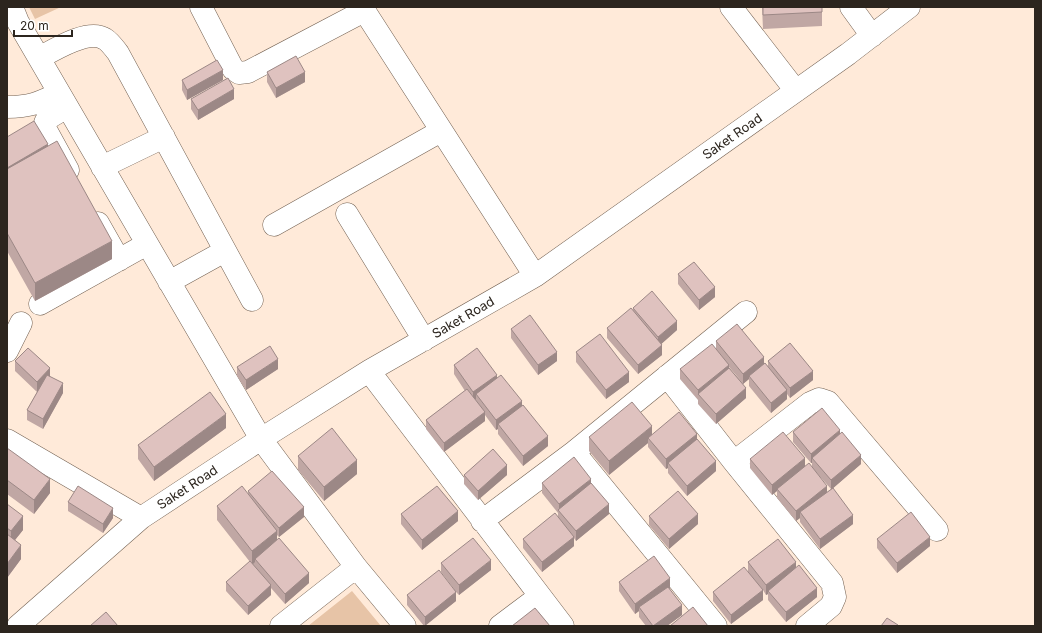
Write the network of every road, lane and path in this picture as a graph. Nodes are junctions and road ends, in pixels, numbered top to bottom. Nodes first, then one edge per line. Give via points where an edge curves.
1 (12, 7) edge
2 (201, 7) edge
3 (731, 7) edge
4 (851, 7) edge
5 (909, 7) edge
6 (363, 9) edge
7 (872, 36) junction
8 (39, 58) junction
9 (796, 91) junction
10 (63, 100) junction
11 (7, 107) edge
12 (441, 131) junction
13 (164, 137) junction
14 (102, 167) junction
15 (76, 184) edge
16 (88, 204) edge
17 (348, 214) dead end
18 (274, 225) dead end
19 (147, 244) junction
20 (225, 251) junction
21 (119, 260) junction
22 (535, 276) junction
23 (169, 282) junction
24 (252, 300) dead end
25 (40, 304) dead end
26 (746, 312) dead end
27 (22, 323) dead end
28 (424, 340) junction
29 (7, 351) edge
30 (369, 371) junction
31 (667, 376) junction
32 (261, 439) junction
33 (7, 440) edge
34 (574, 452) junction
35 (734, 462) junction
36 (141, 518) junction
37 (482, 521) junction
38 (937, 530) dead end
39 (356, 567) junction
40 (540, 596) junction
41 (18, 626) edge
42 (281, 626) edge
43 (405, 626) edge
44 (500, 626) edge
45 (563, 626) edge
46 (716, 626) edge
47 (807, 626) edge

1 - 8 street
2 - 6 street via 233,69 239,73 248,72
3 - 9 street
4 - 7 street
5 - 7 street, Saket Road
6 - 12 street
7 - 9 street, Saket Road
8 - 10 street
8 - 13 street via 69,42 96,35 105,39 118,53
9 - 22 street, Saket Road
10 - 11 street
10 - 14 street
10 - 15 street via 47,119 45,128
12 - 18 street
12 - 22 street
13 - 14 street
13 - 20 street
14 - 19 street
16 - 21 street
17 - 28 street
19 - 21 street
19 - 23 street
20 - 23 street
20 - 24 street
21 - 25 street
22 - 28 street, Saket Road
23 - 32 street
26 - 31 street
27 - 29 street
28 - 30 street, Saket Road
30 - 32 street, Saket Road
30 - 37 street
31 - 34 street
31 - 35 street
32 - 36 street, Saket Road
32 - 39 street
33 - 36 street
34 - 37 street
34 - 46 street
35 - 38 street via 810,403 820,399 828,402
35 - 47 street via 832,583 835,597 830,606
36 - 41 street, Saket Road
37 - 40 street
39 - 42 street
39 - 43 street
40 - 44 street
40 - 45 street

